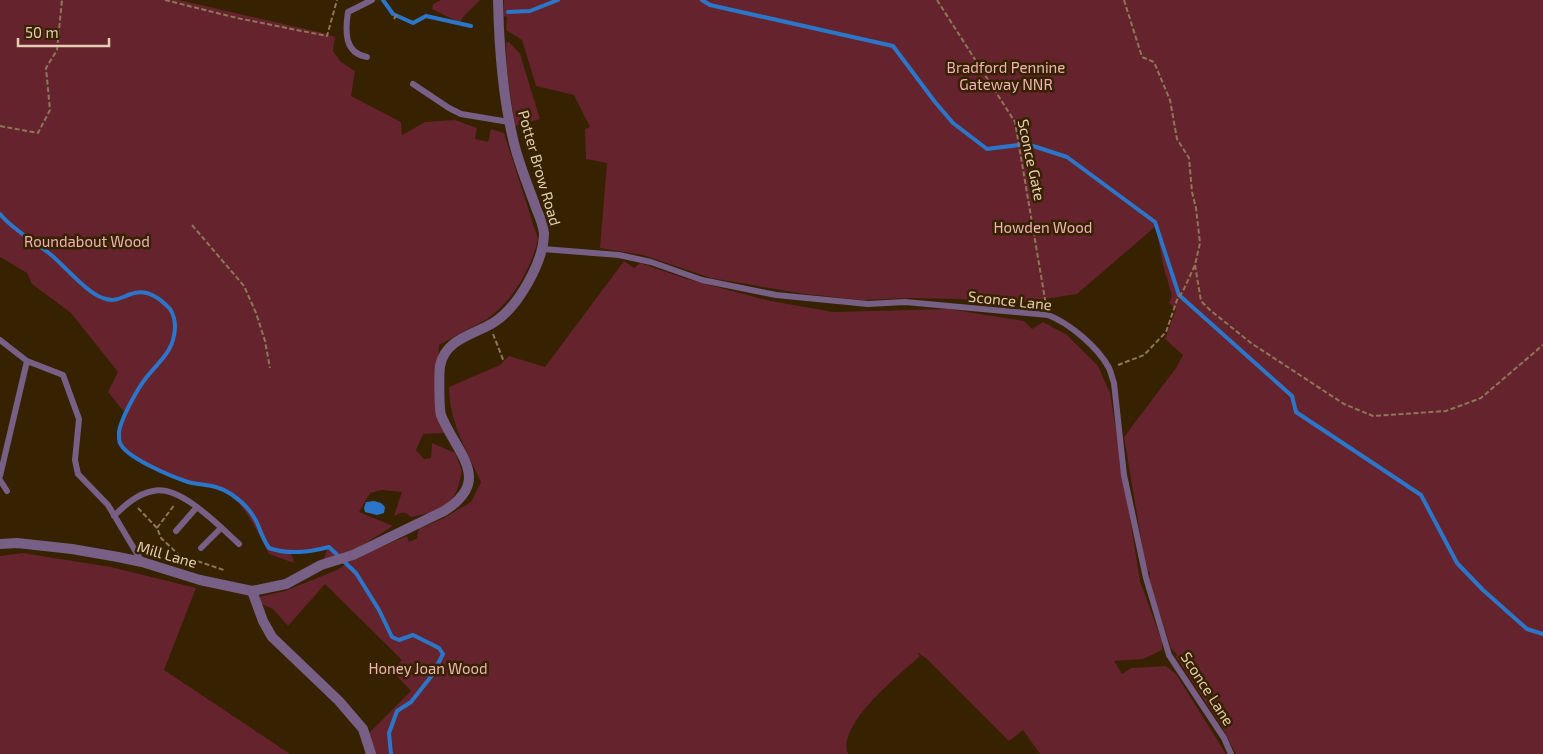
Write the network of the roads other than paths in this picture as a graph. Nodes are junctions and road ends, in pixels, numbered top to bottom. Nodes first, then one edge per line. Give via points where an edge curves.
1 (372, 0) edge
2 (498, 0) edge
3 (367, 58) dead end
4 (413, 84) dead end
5 (509, 122) junction
6 (543, 249) junction
7 (0, 340) edge
8 (27, 361) junction
9 (0, 476) edge
10 (0, 480) edge
11 (8, 491) dead end
12 (197, 507) junction
13 (114, 516) junction
14 (221, 528) junction
15 (176, 531) dead end
16 (0, 544) edge
17 (240, 544) dead end
18 (201, 548) dead end
19 (142, 562) junction
20 (321, 565) joint
21 (252, 591) junction
22 (371, 754) edge
23 (1231, 754) edge

1 - 3 lane via 348,12 346,25 353,51
2 - 5 street, Potter Brow Road via 502,85
4 - 5 lane via 461,114
5 - 6 street, Potter Brow Road via 544,230
6 - 20 street, Potter Brow Road via 520,294 495,322 454,343 443,354 440,413 470,471 465,494 444,511 353,555
6 - 23 lane, Sconce Lane via 619,255 651,262 702,280 776,295 868,304 905,302 1048,315 1061,320 1092,346 1109,368 1114,383 1124,475 1146,578 1169,654
7 - 8 lane
8 - 9 lane
8 - 13 lane via 63,375 79,419 75,460 78,474 108,505
10 - 11 lane
12 - 13 lane via 181,496 155,490 131,501
12 - 14 lane
12 - 15 lane
13 - 19 lane
14 - 17 lane
14 - 18 lane
16 - 19 street, Mill Lane via 72,549
19 - 21 street, Mill Lane via 200,580
20 - 21 street, Mill Lane via 286,584
21 - 22 street via 272,637 363,729

